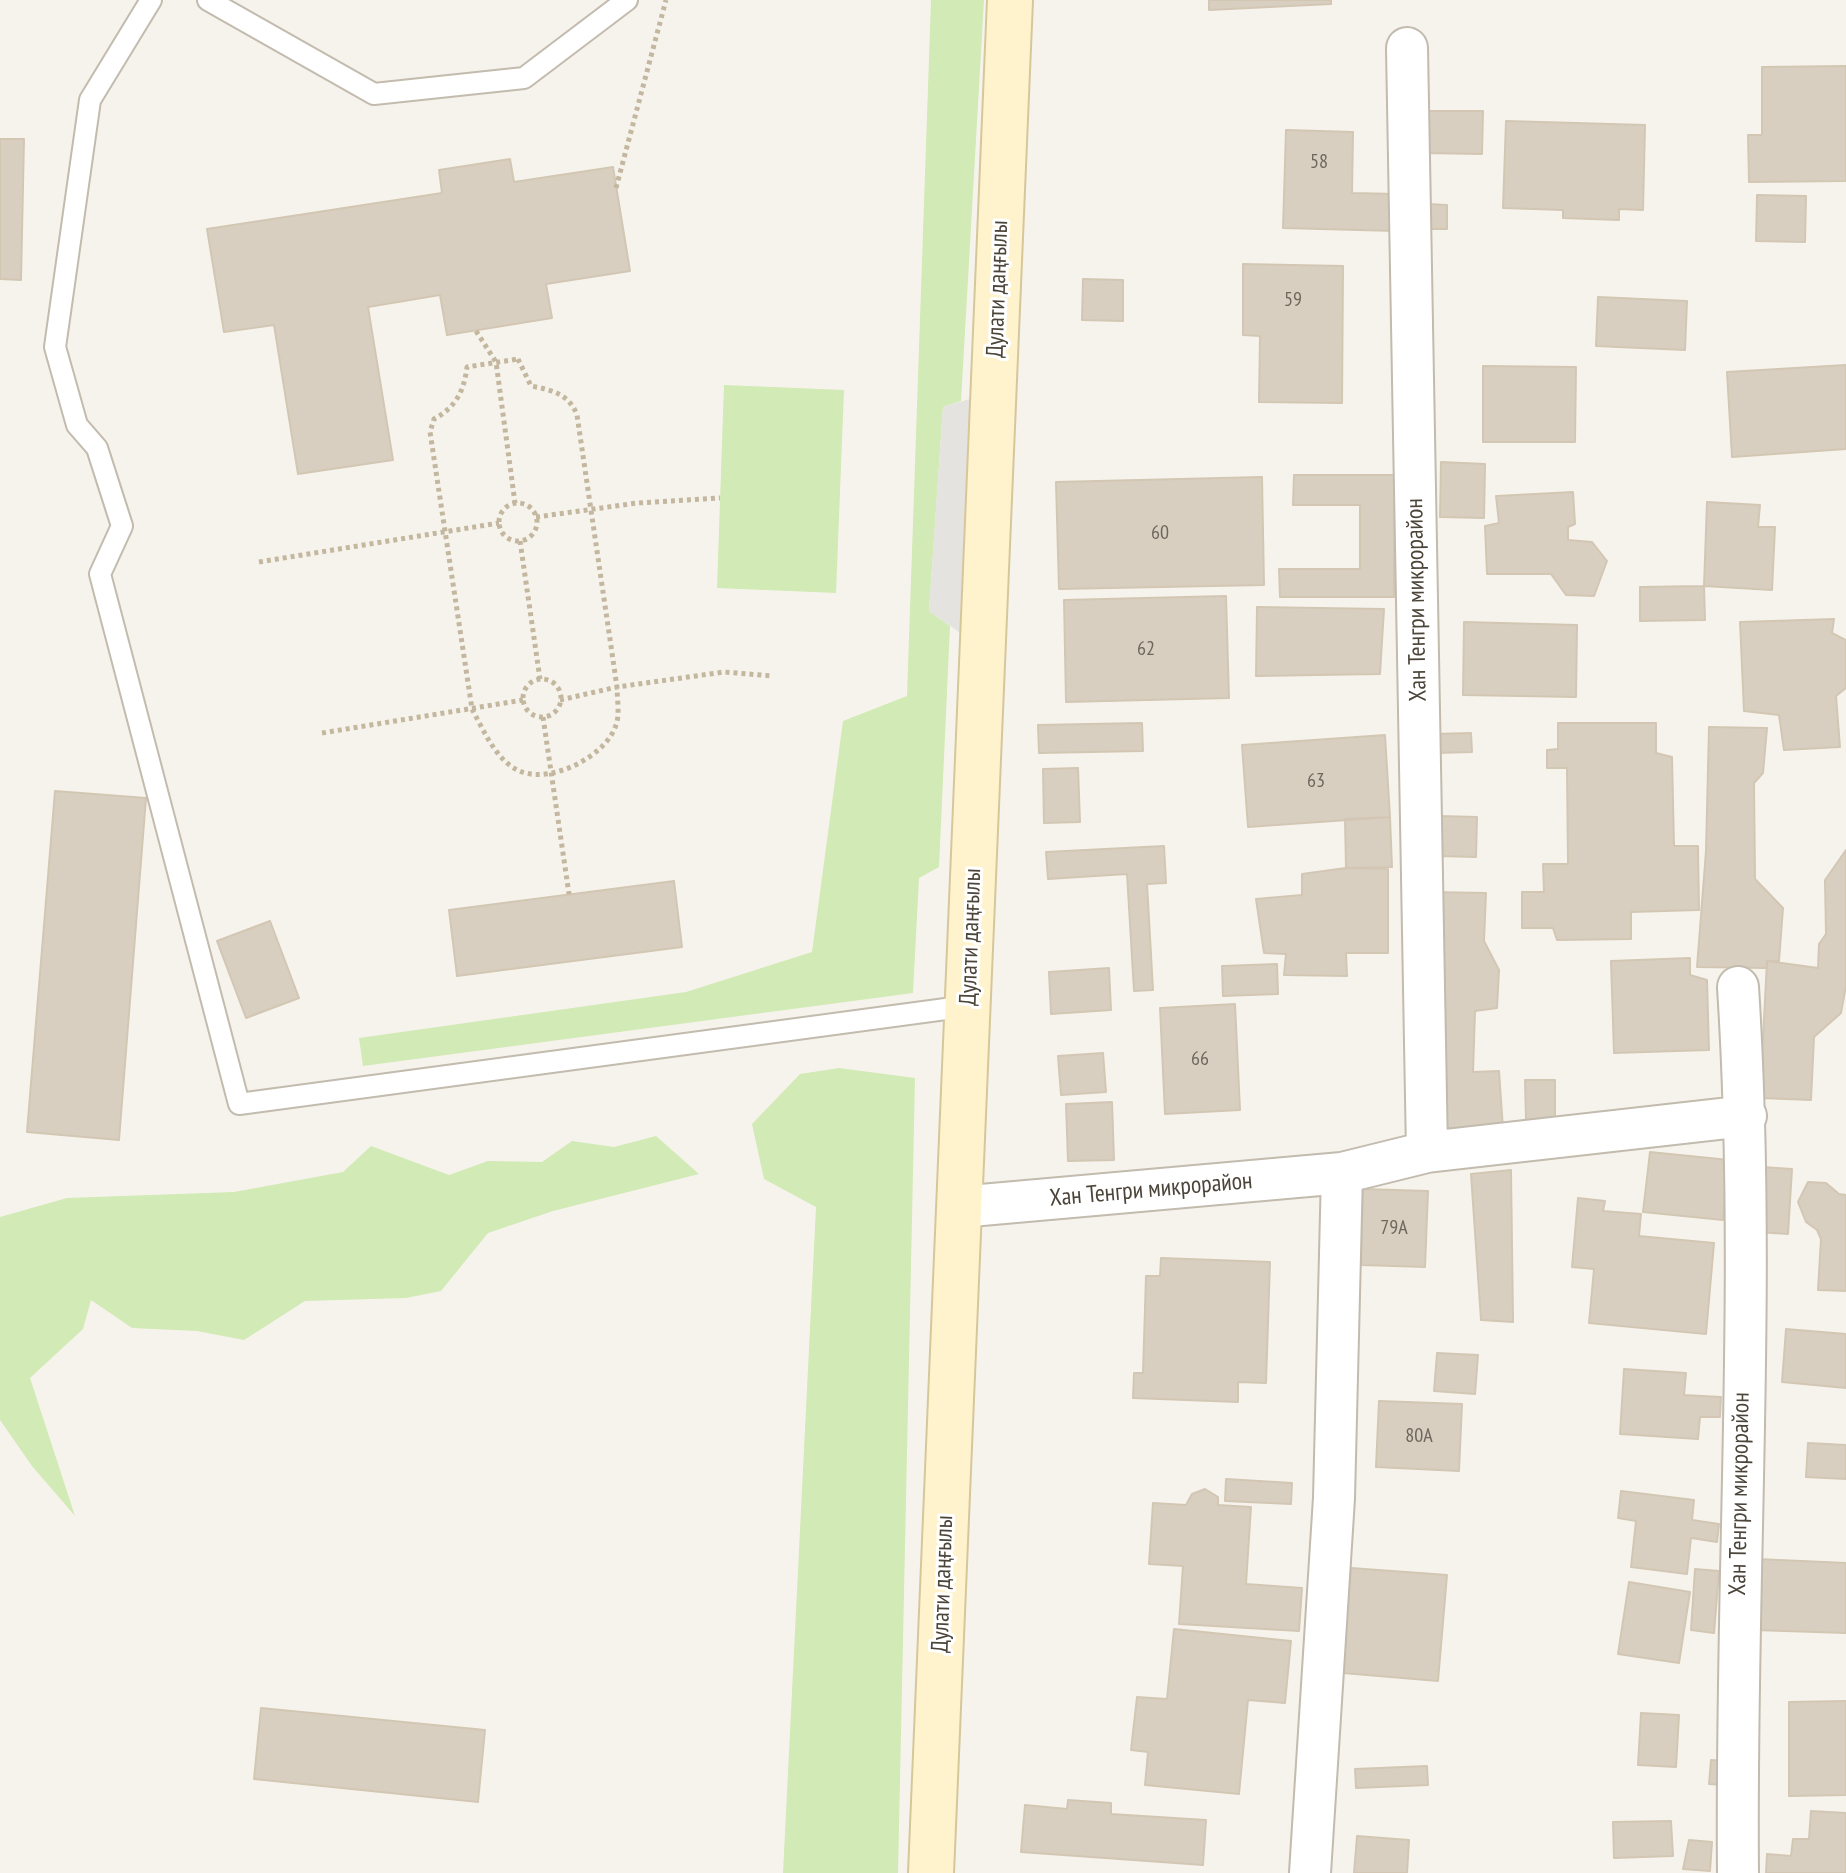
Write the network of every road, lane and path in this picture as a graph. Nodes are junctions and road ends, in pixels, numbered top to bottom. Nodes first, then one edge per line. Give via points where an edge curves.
1 (151, 0) edge
2 (208, 0) edge
3 (627, 0) edge
4 (666, 0) edge
5 (1010, 0) edge
6 (1407, 48) dead end
7 (616, 188) dead end
8 (476, 331) dead end
9 (496, 362) junction
10 (720, 498) dead end
11 (515, 503) junction
12 (591, 510) junction
13 (536, 517) junction
14 (499, 523) junction
15 (446, 530) junction
16 (520, 541) junction
17 (259, 562) dead end
18 (773, 676) dead end
19 (540, 679) junction
20 (617, 687) junction
21 (523, 700) junction
22 (560, 700) junction
23 (472, 709) junction
24 (543, 717) junction
25 (322, 733) dead end
26 (552, 774) junction
27 (569, 894) dead end
28 (1738, 987) dead end
29 (968, 1006) junction
30 (1746, 1116) junction
31 (1427, 1152) junction
32 (1342, 1173) junction
33 (959, 1207) junction
34 (931, 1873) edge
35 (1310, 1873) edge
36 (1738, 1873) edge

1 - 29 lane via 90,100 55,347 77,425 97,448 122,526 100,574 239,1104
2 - 3 lane via 374,94 524,78
4 - 7 path
5 - 29 main road, Дулати даңғылы
6 - 31 street, Хан Тенгри микрорайон
8 - 9 path
9 - 11 path
9 - 12 path via 518,359 531,386 555,391 573,404
9 - 15 path via 467,367 451,409 434,419 430,432
10 - 12 path
11 - 13 path via 529,507
11 - 14 path via 502,511
12 - 13 path
12 - 20 path
13 - 16 path via 535,529
14 - 15 path
14 - 16 path via 508,537
15 - 17 path
15 - 23 path
16 - 19 path
18 - 20 path via 724,672
19 - 21 path via 530,684
19 - 22 path via 557,688
20 - 22 path
20 - 26 path via 616,726 587,760
21 - 23 path
21 - 24 path via 527,710
22 - 24 path via 555,712
23 - 25 path
23 - 26 path via 493,749 521,772
24 - 26 path
26 - 27 path
28 - 30 street, Хан Тенгри микрорайон
29 - 33 main road, Дулати даңғылы
30 - 31 street, Хан Тенгри микрорайон
30 - 36 street, Хан Тенгри микрорайон
31 - 32 street, Хан Тенгри микрорайон
32 - 33 street, Хан Тенгри микрорайон
32 - 35 street via 1334,1498
33 - 34 main road, Дулати даңғылы

